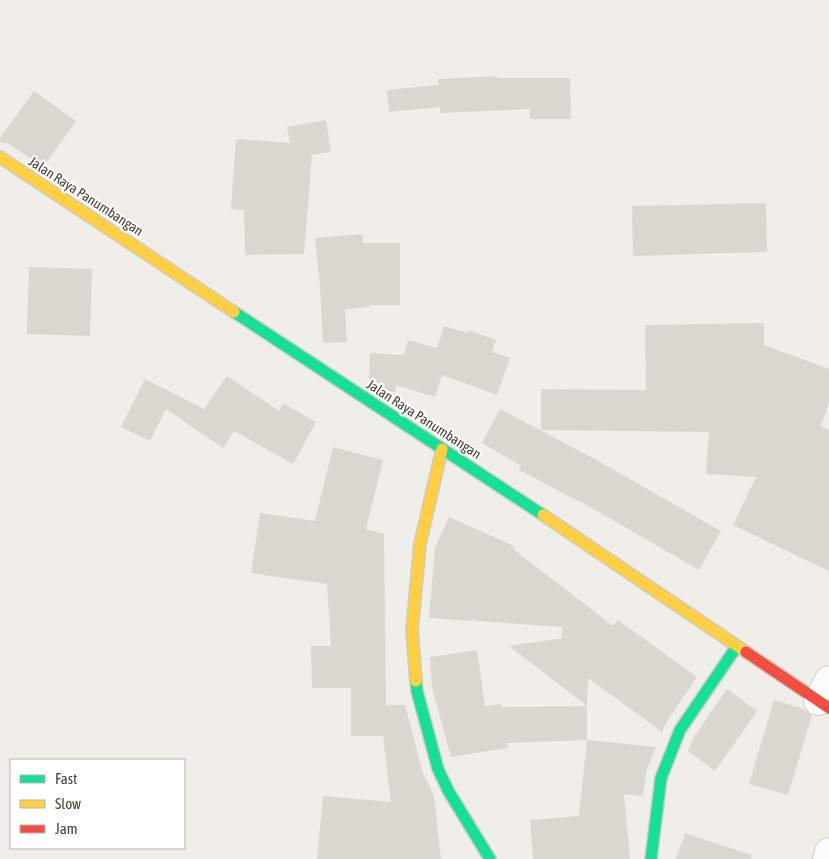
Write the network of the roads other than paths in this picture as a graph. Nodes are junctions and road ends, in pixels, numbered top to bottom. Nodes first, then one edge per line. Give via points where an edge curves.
1 (0, 157) edge
2 (442, 449) junction
3 (737, 646) junction
4 (825, 696) edge
5 (829, 852) edge
6 (490, 859) edge
7 (651, 859) edge
8 (826, 859) edge

1 - 2 main road, Jalan Raya Panumbangan
2 - 3 main road, Jalan Raya Panumbangan
2 - 6 main road via 420,544 412,630 417,691 438,770
3 - 4 main road, Jalan Raya Panumbangan
3 - 7 main road via 680,730 661,778
5 - 8 street

